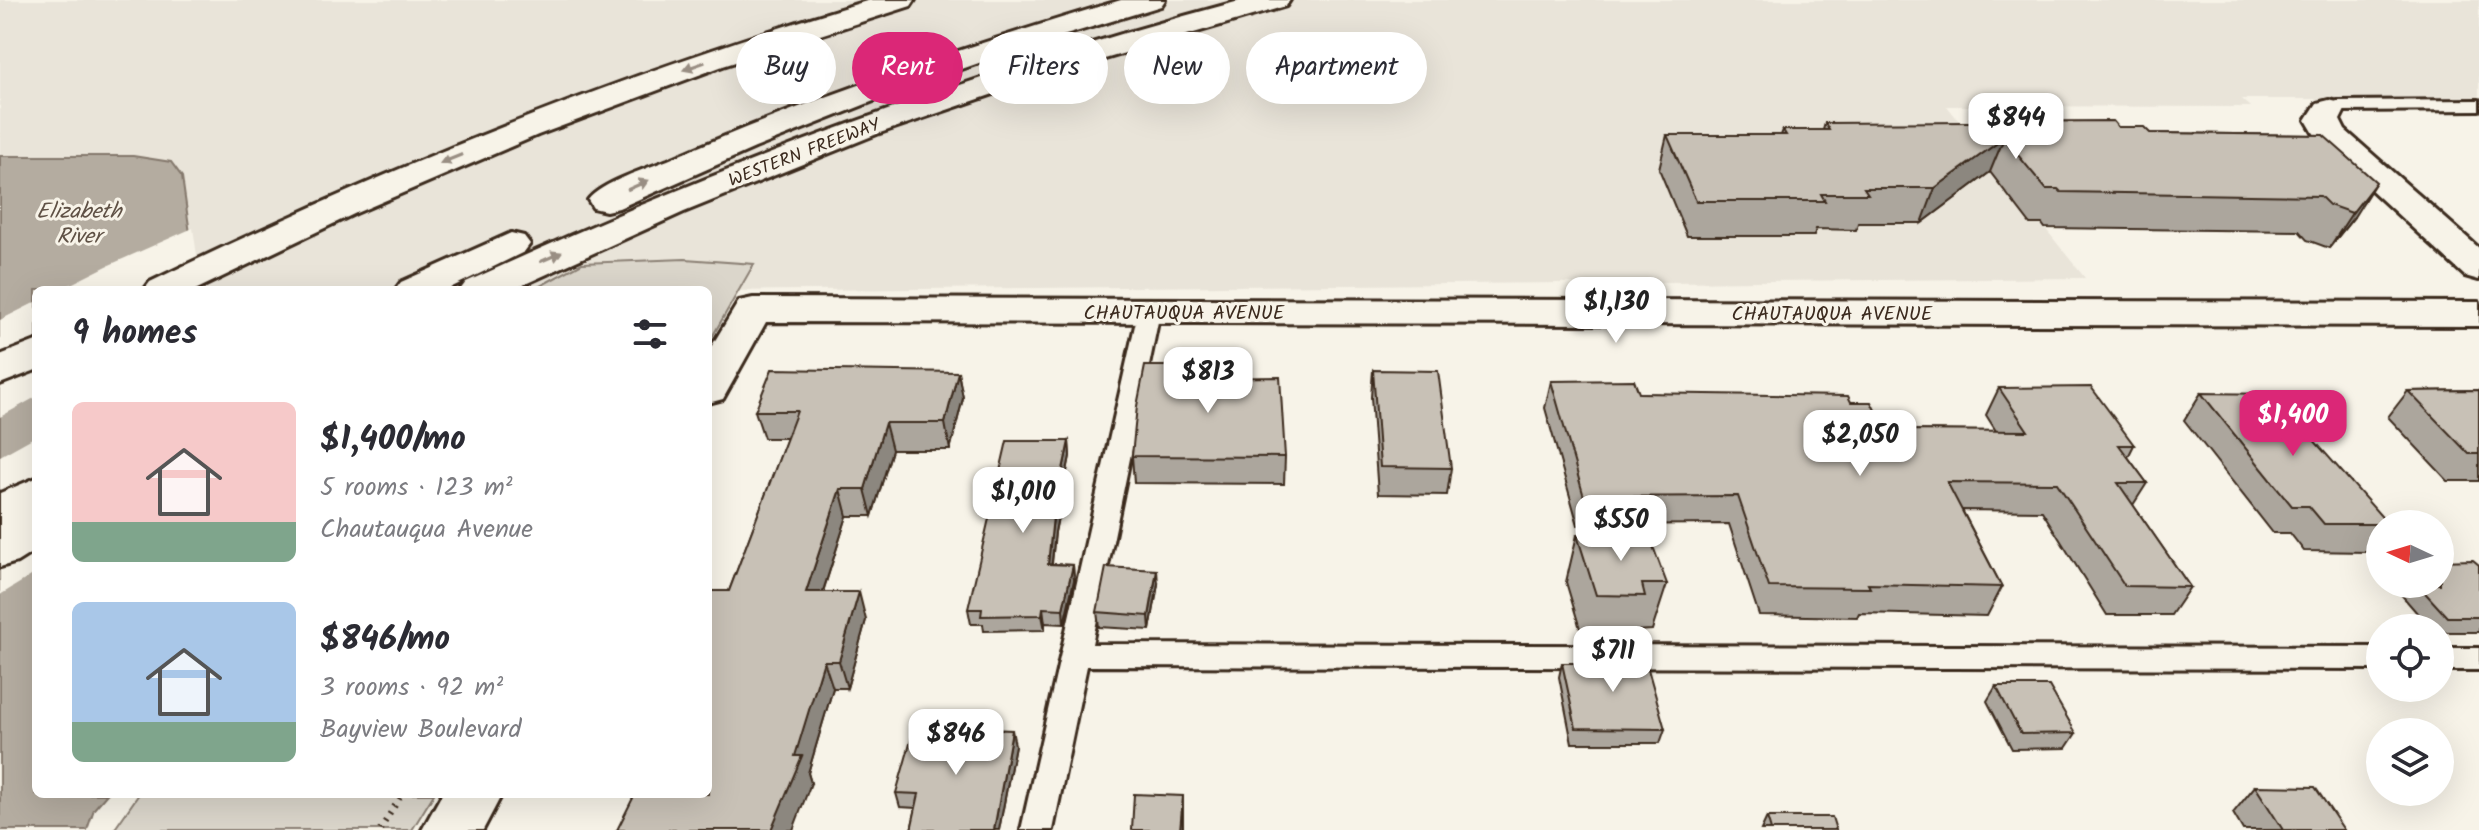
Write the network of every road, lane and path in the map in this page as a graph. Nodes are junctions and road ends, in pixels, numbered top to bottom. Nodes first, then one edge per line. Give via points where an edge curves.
1 (901, 0) edge
2 (1151, 0) edge
3 (1276, 0) edge
4 (2479, 105) edge
5 (2329, 110) joint
6 (2479, 268) edge
7 (173, 286) edge
8 (424, 286) edge
9 (489, 286) edge
10 (1149, 312) junction
11 (2479, 314) edge
12 (32, 356) edge
13 (0, 371) edge
14 (712, 382) edge
15 (32, 496) edge
16 (0, 514) edge
17 (32, 530) edge
18 (0, 549) edge
19 (1075, 655) junction
20 (2366, 658) edge
21 (2454, 659) edge
22 (2479, 659) edge
23 (400, 798) edge
24 (471, 798) edge
25 (380, 830) edge
26 (452, 830) edge
27 (1037, 830) edge

1 -> 7 main road via 582,106 422,171
8 -> 2 main road via 674,169 823,109 979,52
9 -> 3 main road, WESTERN FREEWAY via 665,207 887,121 1020,74
4 - 5 lane
5 - 6 main road via 2323,120 2331,135
10 - 11 main road, CHAUTAUQUA AVENUE
10 - 14 main road, CHAUTAUQUA AVENUE via 753,310
10 - 19 lane
12 - 13 main road
15 - 16 main road
17 - 18 main road
19 - 20 lane
19 - 27 lane
21 - 22 lane
23 - 25 path
24 - 26 main road

